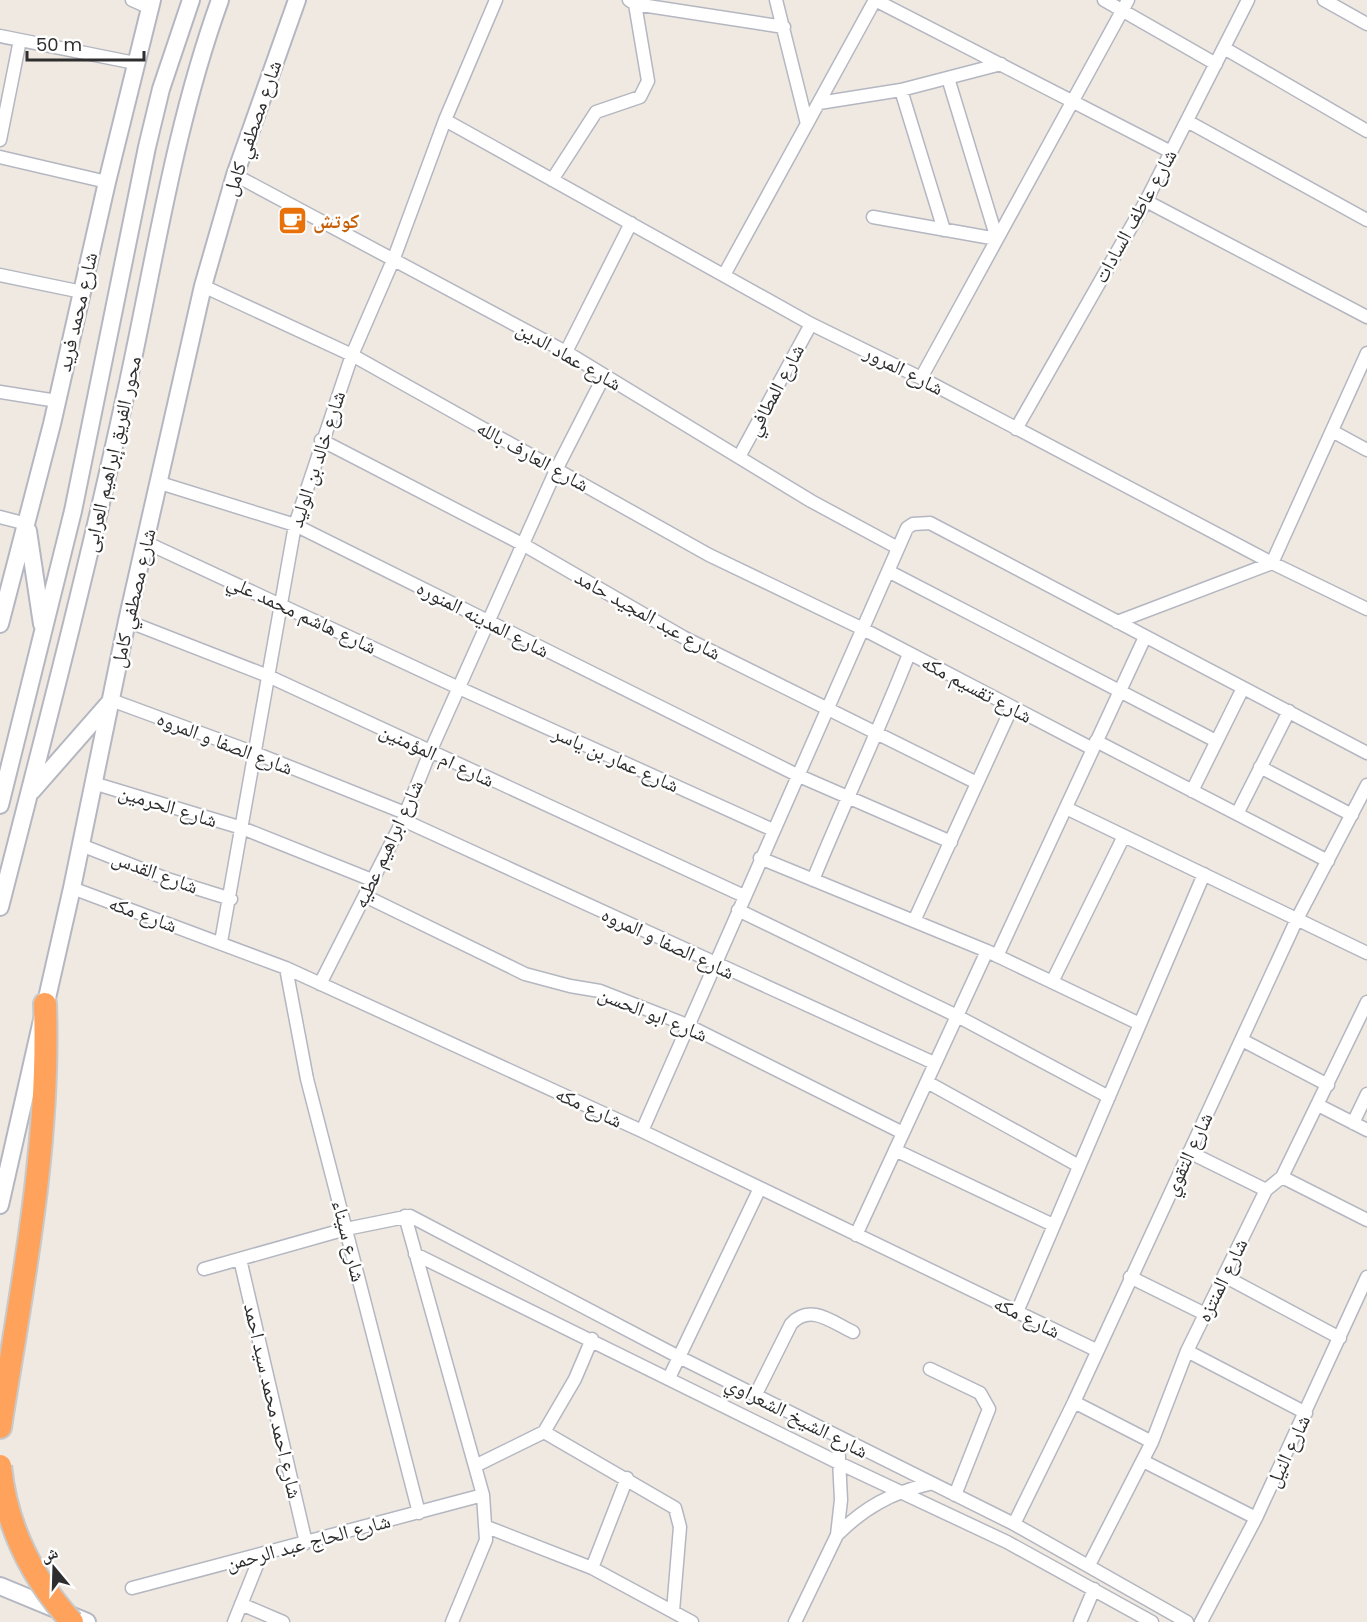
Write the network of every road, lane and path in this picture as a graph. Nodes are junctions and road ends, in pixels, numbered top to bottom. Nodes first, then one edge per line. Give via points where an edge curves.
1 (132, 0) edge
2 (191, 0) edge
3 (220, 0) edge
4 (297, 0) edge
5 (496, 0) edge
6 (776, 0) edge
7 (1104, 0) edge
8 (1248, 0) edge
9 (1324, 0) edge
10 (632, 2) edge
11 (151, 4) edge
12 (1125, 5) edge
13 (1367, 24) edge
14 (784, 27) junction
15 (0, 36) edge
16 (20, 40) junction
17 (1224, 48) junction
18 (135, 63) junction
19 (1001, 64) junction
20 (1216, 64) junction
21 (948, 78) junction
22 (902, 90) junction
23 (1073, 101) junction
24 (819, 103) junction
25 (445, 120) junction
26 (1188, 122) junction
27 (2, 124) edge
28 (807, 124) junction
29 (1367, 131) edge
30 (0, 140) edge
31 (1171, 152) junction
32 (0, 157) edge
33 (235, 175) junction
34 (552, 180) junction
35 (107, 182) junction
36 (1146, 201) junction
37 (873, 217) dead end
38 (1367, 220) edge
39 (631, 224) junction
40 (944, 230) junction
41 (997, 239) junction
42 (394, 258) junction
43 (0, 275) edge
44 (724, 275) junction
45 (203, 286) junction
46 (82, 292) junction
47 (1367, 317) edge
48 (811, 324) junction
49 (566, 352) junction
50 (1367, 353) edge
51 (351, 355) junction
52 (604, 376) junction
53 (921, 378) junction
54 (0, 392) edge
55 (57, 401) junction
56 (1016, 429) junction
57 (1332, 432) junction
58 (321, 440) junction
59 (1367, 450) edge
60 (739, 457) junction
61 (556, 470) junction
62 (160, 483) junction
63 (0, 517) edge
64 (27, 524) junction
65 (295, 525) junction
66 (145, 542) junction
67 (524, 545) junction
68 (897, 548) junction
69 (1272, 563) junction
70 (888, 571) junction
71 (282, 604) junction
72 (1367, 609) edge
73 (127, 621) junction
74 (1117, 622) junction
75 (490, 623) junction
76 (0, 624) edge
77 (861, 628) junction
78 (44, 633) junction
79 (1145, 637) junction
80 (909, 654) junction
81 (268, 676) junction
82 (459, 688) junction
83 (1243, 688) junction
84 (1120, 690) junction
85 (111, 700) junction
86 (826, 707) junction
87 (1012, 707) junction
88 (1288, 711) junction
89 (878, 733) junction
90 (1216, 741) junction
91 (1095, 745) junction
92 (430, 752) junction
93 (255, 753) junction
94 (1367, 753) edge
95 (1260, 767) junction
96 (796, 775) junction
97 (93, 783) junction
98 (977, 783) junction
99 (1367, 785) edge
100 (1192, 790) junction
101 (29, 794) junction
102 (847, 797) junction
103 (0, 805) edge
104 (1066, 808) junction
105 (1237, 814) junction
106 (1352, 815) junction
107 (404, 817) junction
108 (242, 828) junction
109 (773, 830) junction
110 (1124, 836) junction
111 (951, 842) junction
112 (81, 845) junction
113 (760, 858) junction
114 (1328, 861) junction
115 (1204, 874) junction
116 (813, 879) junction
117 (372, 880) junction
118 (72, 888) junction
119 (365, 896) junction
120 (744, 896) junction
121 (231, 898) junction
122 (0, 907) edge
123 (738, 910) junction
124 (1297, 919) junction
125 (914, 921) junction
126 (221, 942) junction
127 (992, 953) junction
128 (1367, 953) edge
129 (714, 964) junction
130 (286, 968) junction
131 (1052, 982) junction
132 (320, 984) junction
133 (1367, 1002) edge
134 (45, 1004) junction
135 (957, 1016) junction
136 (1140, 1024) junction
137 (687, 1025) junction
138 (1242, 1040) junction
139 (934, 1063) junction
140 (927, 1082) junction
141 (1328, 1085) junction
142 (1367, 1094) edge
143 (1109, 1097) junction
144 (1318, 1105) junction
145 (1353, 1123) junction
146 (1367, 1130) edge
147 (642, 1131) junction
148 (903, 1133) junction
149 (895, 1150) junction
150 (1189, 1152) junction
151 (1079, 1166) junction
152 (1282, 1177) junction
153 (760, 1188) junction
154 (1266, 1190) junction
155 (0, 1205) edge
156 (405, 1216) junction
157 (1367, 1220) edge
158 (1053, 1225) junction
159 (346, 1229) junction
160 (856, 1234) junction
161 (416, 1254) junction
162 (240, 1259) junction
163 (204, 1269) dead end
164 (1224, 1276) junction
165 (1367, 1276) edge
166 (1130, 1277) junction
167 (1017, 1312) junction
168 (1205, 1314) junction
169 (853, 1332) dead end
170 (1340, 1338) junction
171 (592, 1339) junction
172 (1096, 1350) junction
173 (1187, 1351) junction
174 (679, 1357) junction
175 (930, 1369) dead end
176 (669, 1378) junction
177 (755, 1396) junction
178 (1074, 1402) junction
179 (1306, 1413) junction
180 (0, 1427) edge
181 (544, 1432) junction
182 (838, 1438) junction
183 (1152, 1442) junction
184 (1143, 1461) junction
185 (841, 1464) junction
186 (0, 1466) edge
187 (475, 1466) junction
188 (627, 1478) junction
189 (929, 1484) junction
190 (899, 1491) junction
191 (483, 1495) junction
192 (955, 1495) junction
193 (419, 1513) junction
194 (1256, 1518) junction
195 (1014, 1524) junction
196 (487, 1527) junction
197 (837, 1535) junction
198 (306, 1543) junction
199 (261, 1555) junction
200 (1089, 1565) junction
201 (591, 1568) junction
202 (0, 1586) edge
203 (132, 1588) dead end
204 (1094, 1589) junction
205 (241, 1604) junction
206 (673, 1611) junction
207 (72, 1622) edge
208 (87, 1622) edge
209 (234, 1622) edge
210 (283, 1622) edge
211 (452, 1622) edge
212 (692, 1622) edge
213 (795, 1622) edge
214 (1080, 1622) edge
215 (1152, 1622) edge
216 (1187, 1622) edge
217 (1201, 1622) edge

1 - 11 street
2 - 78 street, محور الفريق إبراهيم العرابى via 161,89 147,147
3 - 101 street, محور الفريق إبراهيم العرابى via 172,163 96,528
4 - 33 street, شارع مصطفي كامل
5 - 25 street, شارع خالد بن الوليد
6 - 14 street
7 - 12 street
8 - 17 street, شارع عاطف السادات
9 - 13 street
10 - 14 street
10 - 34 street via 648,81 644,92 640,97 596,112
11 - 18 street, شارع محمد فريد
12 - 20 street
12 - 23 street
14 - 28 street
15 - 16 street
16 - 18 street
16 - 27 street
17 - 20 street, شارع عاطف السادات
17 - 29 street
18 - 35 street, شارع محمد فريد
19 - 21 street
19 - 23 street
19 - 24 street via 875,0
20 - 26 street, شارع عاطف السادات
21 - 22 street
21 - 41 street
22 - 24 street
22 - 40 street
23 - 31 street
23 - 41 street
24 - 28 street
25 - 34 street, شارع المرور
25 - 42 street, شارع خالد بن الوليد
26 - 31 street, شارع عاطف السادات
26 - 38 street
27 - 30 street
28 - 44 street
31 - 36 street, شارع عاطف السادات
32 - 35 street
33 - 42 street, شارع عماد الدين
33 - 45 street, شارع مصطفي كامل
34 - 39 street, شارع المرور
35 - 46 street, شارع محمد فريد
36 - 47 street
36 - 56 street, شارع عاطف السادات
37 - 40 street
39 - 44 street, شارع المرور
39 - 49 street
40 - 41 street
41 - 53 street
42 - 49 street, شارع عماد الدين
42 - 51 street, شارع خالد بن الوليد
43 - 46 street
44 - 48 street, شارع المرور
45 - 51 street, شارع العارف بالله
45 - 62 street, شارع مصطفي كامل
46 - 55 street, شارع محمد فريد
48 - 53 street, شارع المرور
48 - 60 street, شارع المطافي
49 - 52 street, شارع عماد الدين
50 - 57 street
51 - 58 street, شارع خالد بن الوليد
51 - 61 street, شارع العارف بالله
52 - 60 street, شارع عماد الدين
52 - 61 street, شارع ابراهيم عطيه
53 - 56 street, شارع المرور
54 - 55 street
55 - 64 street, شارع محمد فريد
56 - 69 street, شارع المرور
57 - 59 street
57 - 69 street
58 - 65 street, شارع خالد بن الوليد
58 - 67 street, شارع عبد المجيد حامد
60 - 68 street, شارع عماد الدين
61 - 67 street, شارع ابراهيم عطيه
61 - 77 street, شارع العارف بالله via 709,555
62 - 65 street, شارع المدينه المنوره
62 - 66 street, شارع مصطفي كامل
63 - 64 street
64 - 76 street, شارع محمد فريد
64 - 78 street
65 - 71 street, شارع خالد بن الوليد
65 - 75 street, شارع المدينه المنوره
66 - 71 street, شارع هاشم محمد علي
66 - 73 street, شارع مصطفي كامل
67 - 75 street, شارع ابراهيم عطيه
67 - 86 street, شارع عبد المجيد حامد via 683,637
68 - 70 street
68 - 74 street via 907,528 930,523
69 - 72 street, شارع المرور
69 - 74 street
70 - 77 street
70 - 84 street
71 - 81 street, شارع خالد بن الوليد
71 - 82 street, شارع هاشم محمد علي
73 - 81 street, شارع ام المؤمنين
73 - 85 street, شارع مصطفي كامل
74 - 79 street
75 - 82 street, شارع ابراهيم عطيه
75 - 96 street, شارع المدينه المنوره
77 - 80 street, شارع تقسيم مكه
77 - 86 street
78 - 103 street, محور الفريق إبراهيم العرابى
79 - 83 street
79 - 84 street
80 - 87 street, شارع تقسيم مكه
80 - 89 street
81 - 92 street, شارع ام المؤمنين
81 - 93 street, شارع خالد بن الوليد
82 - 92 street, شارع ابراهيم عطيه
82 - 109 street, شارع عمار بن ياسر
83 - 88 street
83 - 90 street
84 - 90 street
84 - 91 street
85 - 93 street, شارع الصفا و المروه
85 - 97 street, شارع مصطفي كامل
85 - 101 street
86 - 89 street, شارع عبد المجيد حامد
86 - 96 street
87 - 91 street, شارع تقسيم مكه
87 - 98 street
88 - 94 street
88 - 95 street
89 - 98 street, شارع عبد المجيد حامد
89 - 102 street
90 - 100 street
91 - 100 street, شارع تقسيم مكه
91 - 104 street
92 - 107 street, شارع ابراهيم عطيه
92 - 120 street, شارع ام المؤمنين
93 - 107 street, شارع الصفا و المروه
93 - 108 street, شارع خالد بن الوليد
95 - 105 street
95 - 106 street
96 - 102 street, شارع المدينه المنوره
96 - 109 street
97 - 108 street, شارع الحرمين
97 - 112 street, شارع مصطفي كامل
98 - 111 street
99 - 106 street, شارع التقوي
100 - 105 street, شارع تقسيم مكه
101 - 122 street, محور الفريق إبراهيم العرابى
102 - 111 street, شارع المدينه المنوره
102 - 116 street
104 - 110 street
104 - 127 street
105 - 114 street, شارع تقسيم مكه
106 - 114 street, شارع التقوي
107 - 117 street, شارع ابراهيم عطيه
107 - 129 street, شارع الصفا و المروه
108 - 117 street, شارع الحرمين
108 - 121 street, شارع خالد بن الوليد
109 - 113 street
110 - 115 street
110 - 131 street
111 - 125 street
112 - 118 street, شارع مصطفي كامل
112 - 121 street, شارع القدس via 168,879
113 - 116 street
113 - 120 street
114 - 124 street, شارع التقوي
115 - 124 street
115 - 136 street
116 - 125 street
117 - 119 street, شارع ابراهيم عطيه
118 - 126 street, شارع مكه
118 - 134 street, شارع مصطفي كامل
119 - 132 street, شارع ابراهيم عطيه
119 - 137 street, شارع ابو الحسن via 525,974 600,990
120 - 123 street
121 - 126 street, شارع خالد بن الوليد
123 - 129 street
123 - 135 street
124 - 128 street
124 - 138 street, شارع التقوي
125 - 127 street
126 - 130 street, شارع مكه
127 - 131 street
127 - 135 street
129 - 137 street
129 - 139 street, شارع الصفا و المروه
130 - 132 street, شارع مكه
130 - 159 street, شارع سيناء via 308,1079
131 - 136 street
132 - 147 street, شارع مكه
133 - 141 street, شارع المنتزه
134 - 155 street, شارع مصطفي كامل
134 - 180 highway via 46,1090 39,1176
135 - 139 street
135 - 143 street
136 - 143 street
137 - 147 street
137 - 148 street, شارع ابو الحسن
138 - 141 street
138 - 150 street, شارع التقوي
139 - 140 street
140 - 148 street
140 - 151 street
141 - 144 street, شارع المنتزه
142 - 145 street
143 - 151 street
144 - 145 street
144 - 152 street, شارع المنتزه
145 - 146 street
147 - 153 street, شارع مكه
148 - 149 street
149 - 158 street
149 - 160 street
150 - 154 street
150 - 166 street, شارع التقوي
151 - 158 street
152 - 154 street, شارع المنتزه
152 - 157 street
153 - 160 street, شارع مكه
153 - 174 street
154 - 164 street, شارع المنتزه
156 - 159 street
156 - 161 street
156 - 174 street, شارع الشيخ الشعراوي
158 - 167 street
159 - 162 street
159 - 193 street, شارع سيناء
160 - 167 street, شارع مكه
161 - 171 street, شارع الشيخ الشعراوي
161 - 187 street
162 - 163 street
162 - 198 street, شارع احمد محمد سيد احمد
164 - 168 street, شارع المنتزه
164 - 170 street
165 - 170 street, شارع النيل
166 - 168 street
166 - 172 street, شارع التقوي
167 - 172 street, شارع مكه
168 - 173 street, شارع المنتزه
169 - 177 street via 817,1314 797,1317
170 - 179 street, شارع النيل
171 - 176 street, شارع الشيخ الشعراوي
171 - 181 street via 575,1379
172 - 178 street, شارع التقوي
173 - 179 street
173 - 183 street, شارع المنتزه
174 - 176 street
174 - 177 street, شارع الشيخ الشعراوي
175 - 192 street via 980,1394 989,1409
176 - 185 street, شارع الشيخ الشعراوي
177 - 182 street, شارع الشيخ الشعراوي
178 - 183 street
178 - 195 street, شارع التقوي
179 - 194 street, شارع النيل
181 - 187 street
181 - 188 street
182 - 185 street
182 - 189 street, شارع الشيخ الشعراوي
183 - 184 street, شارع المنتزه
184 - 194 street
184 - 200 street, شارع المنتزه
185 - 190 street, شارع الشيخ الشعراوي
185 - 197 street
186 - 207 highway, bridge via 6,1504 21,1547 44,1588
187 - 191 street
188 - 201 street
188 - 206 street via 675,1508 679,1517
189 - 190 street
189 - 192 street, شارع الشيخ الشعراوي
190 - 197 street via 876,1502
190 - 204 street, شارع الشيخ الشعراوي
191 - 193 street, شارع الحاج عبد الرحمن
191 - 196 street
192 - 195 street, شارع الشيخ الشعراوي
193 - 198 street, شارع الحاج عبد الرحمن
194 - 217 street, شارع النيل
195 - 200 street, شارع الشيخ الشعراوي
196 - 201 street
196 - 211 street via 486,1540
197 - 213 street
198 - 199 street, شارع الحاج عبد الرحمن
199 - 203 street, شارع الحاج عبد الرحمن
199 - 205 street
200 - 216 street, شارع الشيخ الشعراوي
201 - 206 street
202 - 208 street
204 - 214 street
204 - 215 street, شارع الشيخ الشعراوي
205 - 209 street
205 - 210 street
206 - 212 street

